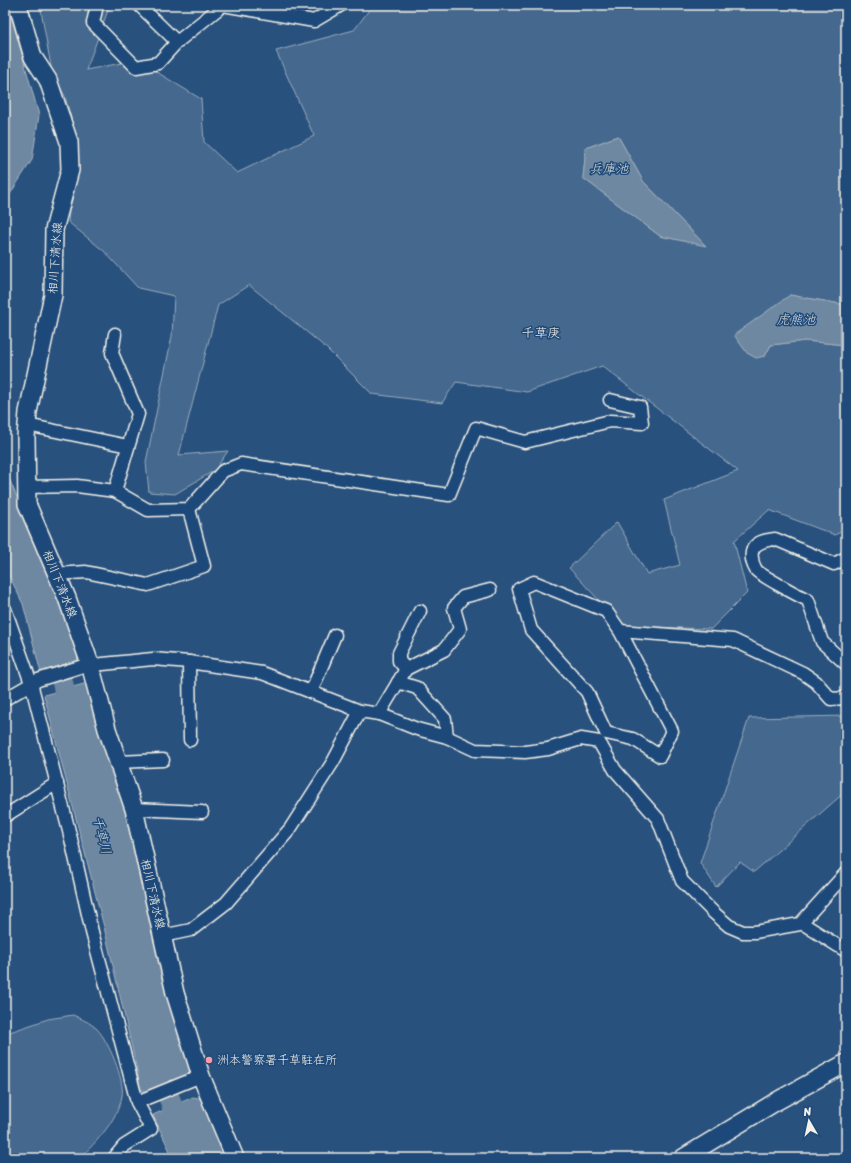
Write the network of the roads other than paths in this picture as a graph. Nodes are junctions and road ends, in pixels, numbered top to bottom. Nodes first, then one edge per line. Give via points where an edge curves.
1 (18, 5) edge
2 (97, 5) edge
3 (139, 5) edge
4 (223, 5) edge
5 (341, 5) edge
6 (177, 42) junction
7 (115, 334) dead end
8 (610, 400) dead end
9 (27, 425) junction
10 (128, 446) junction
11 (25, 487) junction
12 (115, 492) junction
13 (189, 509) junction
14 (846, 558) edge
15 (57, 574) junction
16 (490, 590) dead end
17 (5, 609) edge
18 (420, 611) dead end
19 (620, 631) junction
20 (335, 635) dead end
21 (189, 662) junction
22 (846, 664) edge
23 (86, 665) junction
24 (406, 669) junction
25 (35, 681) junction
26 (398, 682) junction
27 (311, 692) junction
28 (846, 698) edge
29 (5, 699) edge
30 (360, 711) junction
31 (379, 714) junction
32 (447, 737) junction
33 (603, 738) junction
34 (190, 740) dead end
35 (163, 760) dead end
36 (118, 762) junction
37 (57, 783) junction
38 (134, 809) junction
39 (202, 812) dead end
40 (5, 816) edge
41 (846, 873) edge
42 (802, 923) junction
43 (162, 936) junction
44 (846, 951) edge
45 (846, 1063) edge
46 (201, 1076) junction
47 (138, 1102) junction
48 (114, 1158) edge
49 (235, 1158) edge
50 (683, 1158) edge

1 - 9 main road, 相川下清水線 via 33,57 48,80 69,142 70,170 54,230 53,295
2 - 6 street via 93,23 136,66 158,63
3 - 6 street
4 - 5 street via 314,21
4 - 6 street
7 - 10 street via 112,353 138,414
8 - 13 street via 640,407 642,423 610,421 525,442 476,428 449,495 241,464 222,471
9 - 10 street
9 - 11 main road, 相川下清水線
10 - 12 street
11 - 12 street via 77,486
11 - 15 main road, 相川下清水線 via 27,504
12 - 13 street via 148,510
13 - 15 street via 204,566 148,586 86,572
14 - 22 street via 834,564 775,539 765,540 752,550 756,571 808,600 822,642
15 - 23 main road, 相川下清水線 via 67,598
16 - 24 street via 463,597 454,608 460,629 444,650
17 - 25 street
18 - 24 street via 399,653 399,661
19 - 28 street via 734,640 803,673 816,682 831,699
19 - 33 street via 672,731 660,756 633,739
19 - 33 street via 606,612 534,582 519,589 531,630 587,692
20 - 27 street
21 - 23 street via 153,659
21 - 27 street via 262,673
21 - 34 street
23 - 25 street
23 - 36 main road, 相川下清水線
24 - 26 street
25 - 29 street
25 - 37 street
26 - 31 street
26 - 32 street via 417,688 445,720
27 - 30 street
30 - 31 street
30 - 43 street via 333,762 298,818 241,886 192,930
31 - 32 street via 417,729
32 - 33 street via 475,750 525,752 548,749 581,739
33 - 42 street via 615,770 658,819 682,881 714,913 730,926 743,932 763,931
35 - 36 street
36 - 38 main road, 相川下清水線
37 - 40 street
37 - 47 street via 92,932
38 - 39 street
38 - 43 main road, 相川下清水線
41 - 42 street
42 - 44 street
43 - 46 main road, 相川下清水線 via 175,994
45 - 50 main road
46 - 47 street
46 - 49 main road, 相川下清水線
47 - 48 street via 151,1129 124,1146

